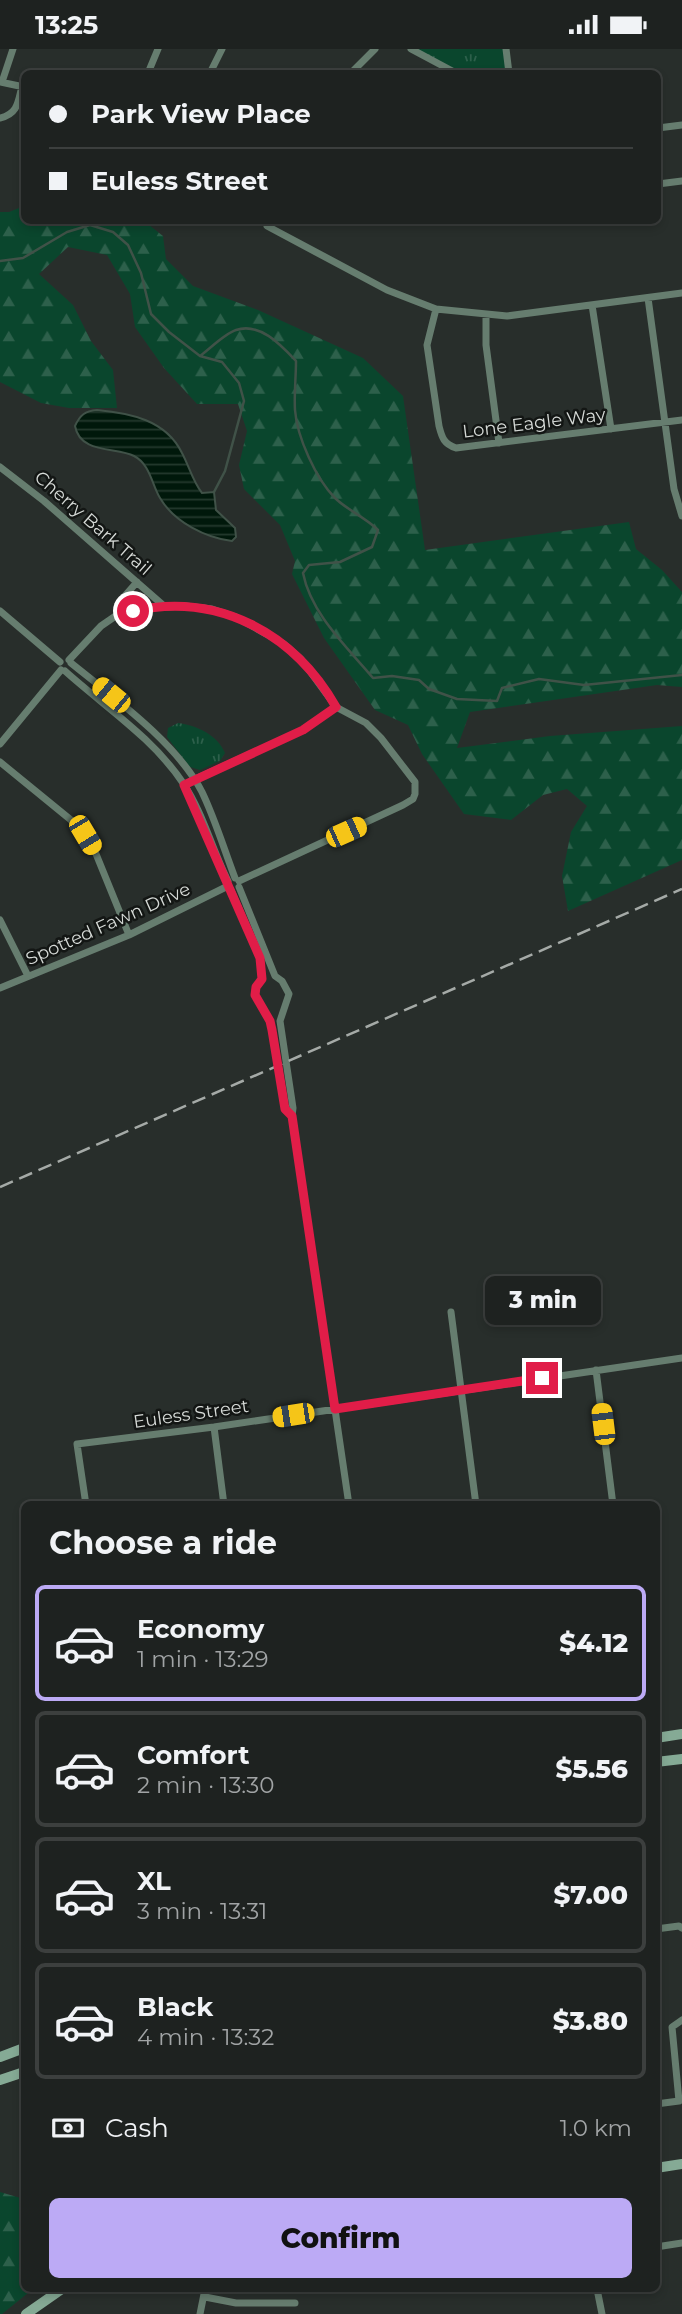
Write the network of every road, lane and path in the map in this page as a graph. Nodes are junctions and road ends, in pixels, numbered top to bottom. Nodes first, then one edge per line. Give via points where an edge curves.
1 (13, 49) edge
2 (158, 49) edge
3 (222, 49) edge
4 (375, 49) edge
5 (411, 49) edge
6 (506, 49) edge
7 (149, 70) edge
8 (212, 70) edge
9 (354, 70) edge
10 (450, 70) edge
11 (509, 70) edge
12 (1, 82) edge
13 (21, 87) edge
14 (21, 93) edge
15 (0, 118) edge
16 (682, 125) edge
17 (661, 128) edge
18 (682, 181) edge
19 (661, 184) edge
20 (268, 224) edge
21 (682, 293) edge
22 (648, 298) junction
23 (592, 305) junction
24 (436, 309) junction
25 (486, 315) junction
26 (682, 420) edge
27 (665, 422) junction
28 (611, 429) junction
29 (499, 443) junction
30 (0, 467) edge
31 (682, 516) edge
32 (137, 582) junction
33 (164, 606) junction
34 (0, 611) edge
35 (117, 615) junction
36 (70, 662) junction
37 (62, 667) junction
38 (336, 707) junction
39 (0, 744) edge
40 (0, 762) edge
41 (194, 780) junction
42 (184, 785) junction
43 (233, 884) junction
44 (0, 920) edge
45 (129, 935) junction
46 (28, 976) junction
47 (275, 976) junction
48 (262, 979) junction
49 (0, 988) edge
50 (282, 1063) junction
51 (451, 1312) dead end
52 (682, 1358) edge
53 (596, 1370) junction
54 (462, 1389) junction
55 (335, 1409) junction
56 (214, 1427) junction
57 (85, 1501) edge
58 (223, 1501) edge
59 (348, 1501) edge
60 (476, 1501) edge
61 (612, 1501) edge
62 (682, 1734) edge
63 (660, 1737) edge
64 (682, 1759) edge
65 (660, 1762) edge
66 (660, 1928) edge
67 (682, 1928) edge
68 (682, 2020) edge
69 (21, 2049) edge
70 (0, 2057) edge
71 (21, 2072) edge
72 (0, 2080) edge
73 (660, 2103) edge
74 (682, 2164) edge
75 (660, 2167) edge
76 (682, 2243) edge
77 (660, 2246) edge
78 (58, 2292) edge
79 (598, 2292) edge
80 (205, 2293) edge
81 (295, 2303) dead end
82 (26, 2314) edge
83 (200, 2314) edge
84 (602, 2314) edge

1 - 12 street
2 - 7 street
3 - 8 street
4 - 9 street
5 - 10 street
6 - 11 street
12 - 13 street
14 - 15 street via 16,109
16 - 17 street
18 - 19 street
20 - 24 street via 387,290
21 - 22 street
22 - 23 street
22 - 27 street
23 - 25 street
23 - 28 street
24 - 25 street
24 - 29 street, Lone Eagle Way via 427,345 442,438 456,448
25 - 29 street
26 - 27 street, Lone Eagle Way
27 - 28 street, Lone Eagle Way
27 - 31 street
28 - 29 street, Lone Eagle Way
30 - 32 street, Cherry Bark Trail
32 - 33 street, Cherry Bark Trail
32 - 35 street
33 - 35 street
33 - 38 street via 212,609 267,633 301,659
34 - 37 street
35 - 36 street via 101,626
36 - 37 street via 64,659
36 - 41 street via 163,743
37 - 39 street
37 - 42 street via 142,737
38 - 41 street via 303,730
38 - 43 street, Spotted Fawn Drive via 366,723 381,738 412,776 413,799
40 - 45 street via 85,835
41 - 42 street
41 - 43 street via 207,803
42 - 43 street
43 - 45 street, Spotted Fawn Drive
43 - 47 street
43 - 48 street via 257,948
44 - 46 street
45 - 46 street, Spotted Fawn Drive
46 - 49 street, Spotted Fawn Drive
47 - 48 street
47 - 50 street via 289,994 280,1021
48 - 50 street via 255,995 270,1022
50 - 55 street via 285,1109 292,1116
51 - 54 street
52 - 53 street, Euless Street
53 - 54 street, Euless Street
53 - 61 street
54 - 55 street, Euless Street
54 - 60 street
55 - 56 street, Euless Street
55 - 59 street
56 - 57 street, Euless Street via 77,1444
56 - 58 street
62 - 63 main road
64 - 65 main road
66 - 67 street
68 - 73 street via 672,2027 678,2101
69 - 70 main road
71 - 72 main road
74 - 75 main road
76 - 77 street
78 - 82 main road
79 - 84 street
80 - 81 street via 236,2302
80 - 83 street

